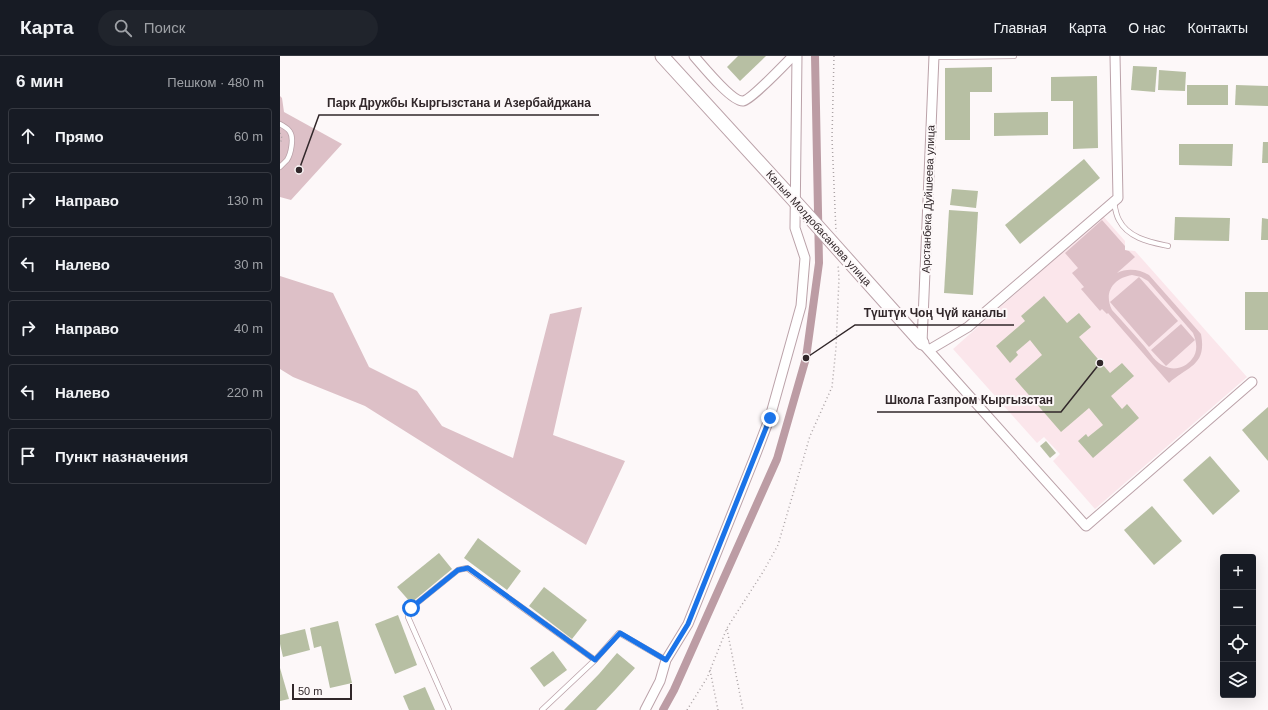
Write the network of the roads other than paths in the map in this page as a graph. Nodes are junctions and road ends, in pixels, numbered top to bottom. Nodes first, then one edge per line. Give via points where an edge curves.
1 (662, 56) edge
2 (694, 56) edge
3 (793, 56) edge
4 (797, 56) edge
5 (934, 56) edge
6 (1014, 56) edge
7 (1115, 56) edge
8 (280, 124) edge
9 (280, 167) edge
10 (795, 202) junction
11 (1114, 202) junction
12 (1168, 246) dead end
13 (926, 346) junction
14 (1252, 382) dead end
15 (595, 660) junction
16 (666, 660) junction
17 (449, 710) edge
18 (542, 710) edge
19 (645, 710) edge

1 - 10 street, Калыя Молдобасанова улица
2 - 3 street via 730,95 743,101 752,96
4 - 10 street
5 - 6 lane
5 - 13 street, Арстанбека Дуйшеева улица
7 - 11 street via 1118,198
8 - 9 lane via 288,129 292,136 288,159
10 - 13 street, Калыя Молдобасанова улица
10 - 16 street via 795,228 805,258 801,306 770,418 688,624
11 - 12 lane via 1119,220 1127,232 1147,242
11 - 13 street via 968,327
13 - 14 street, Калыя Молдобасанова улица via 1086,526
15 - 16 lane via 620,633
15 - 17 lane via 468,568 458,570 411,608 408,617
15 - 18 lane
16 - 19 street via 660,680

